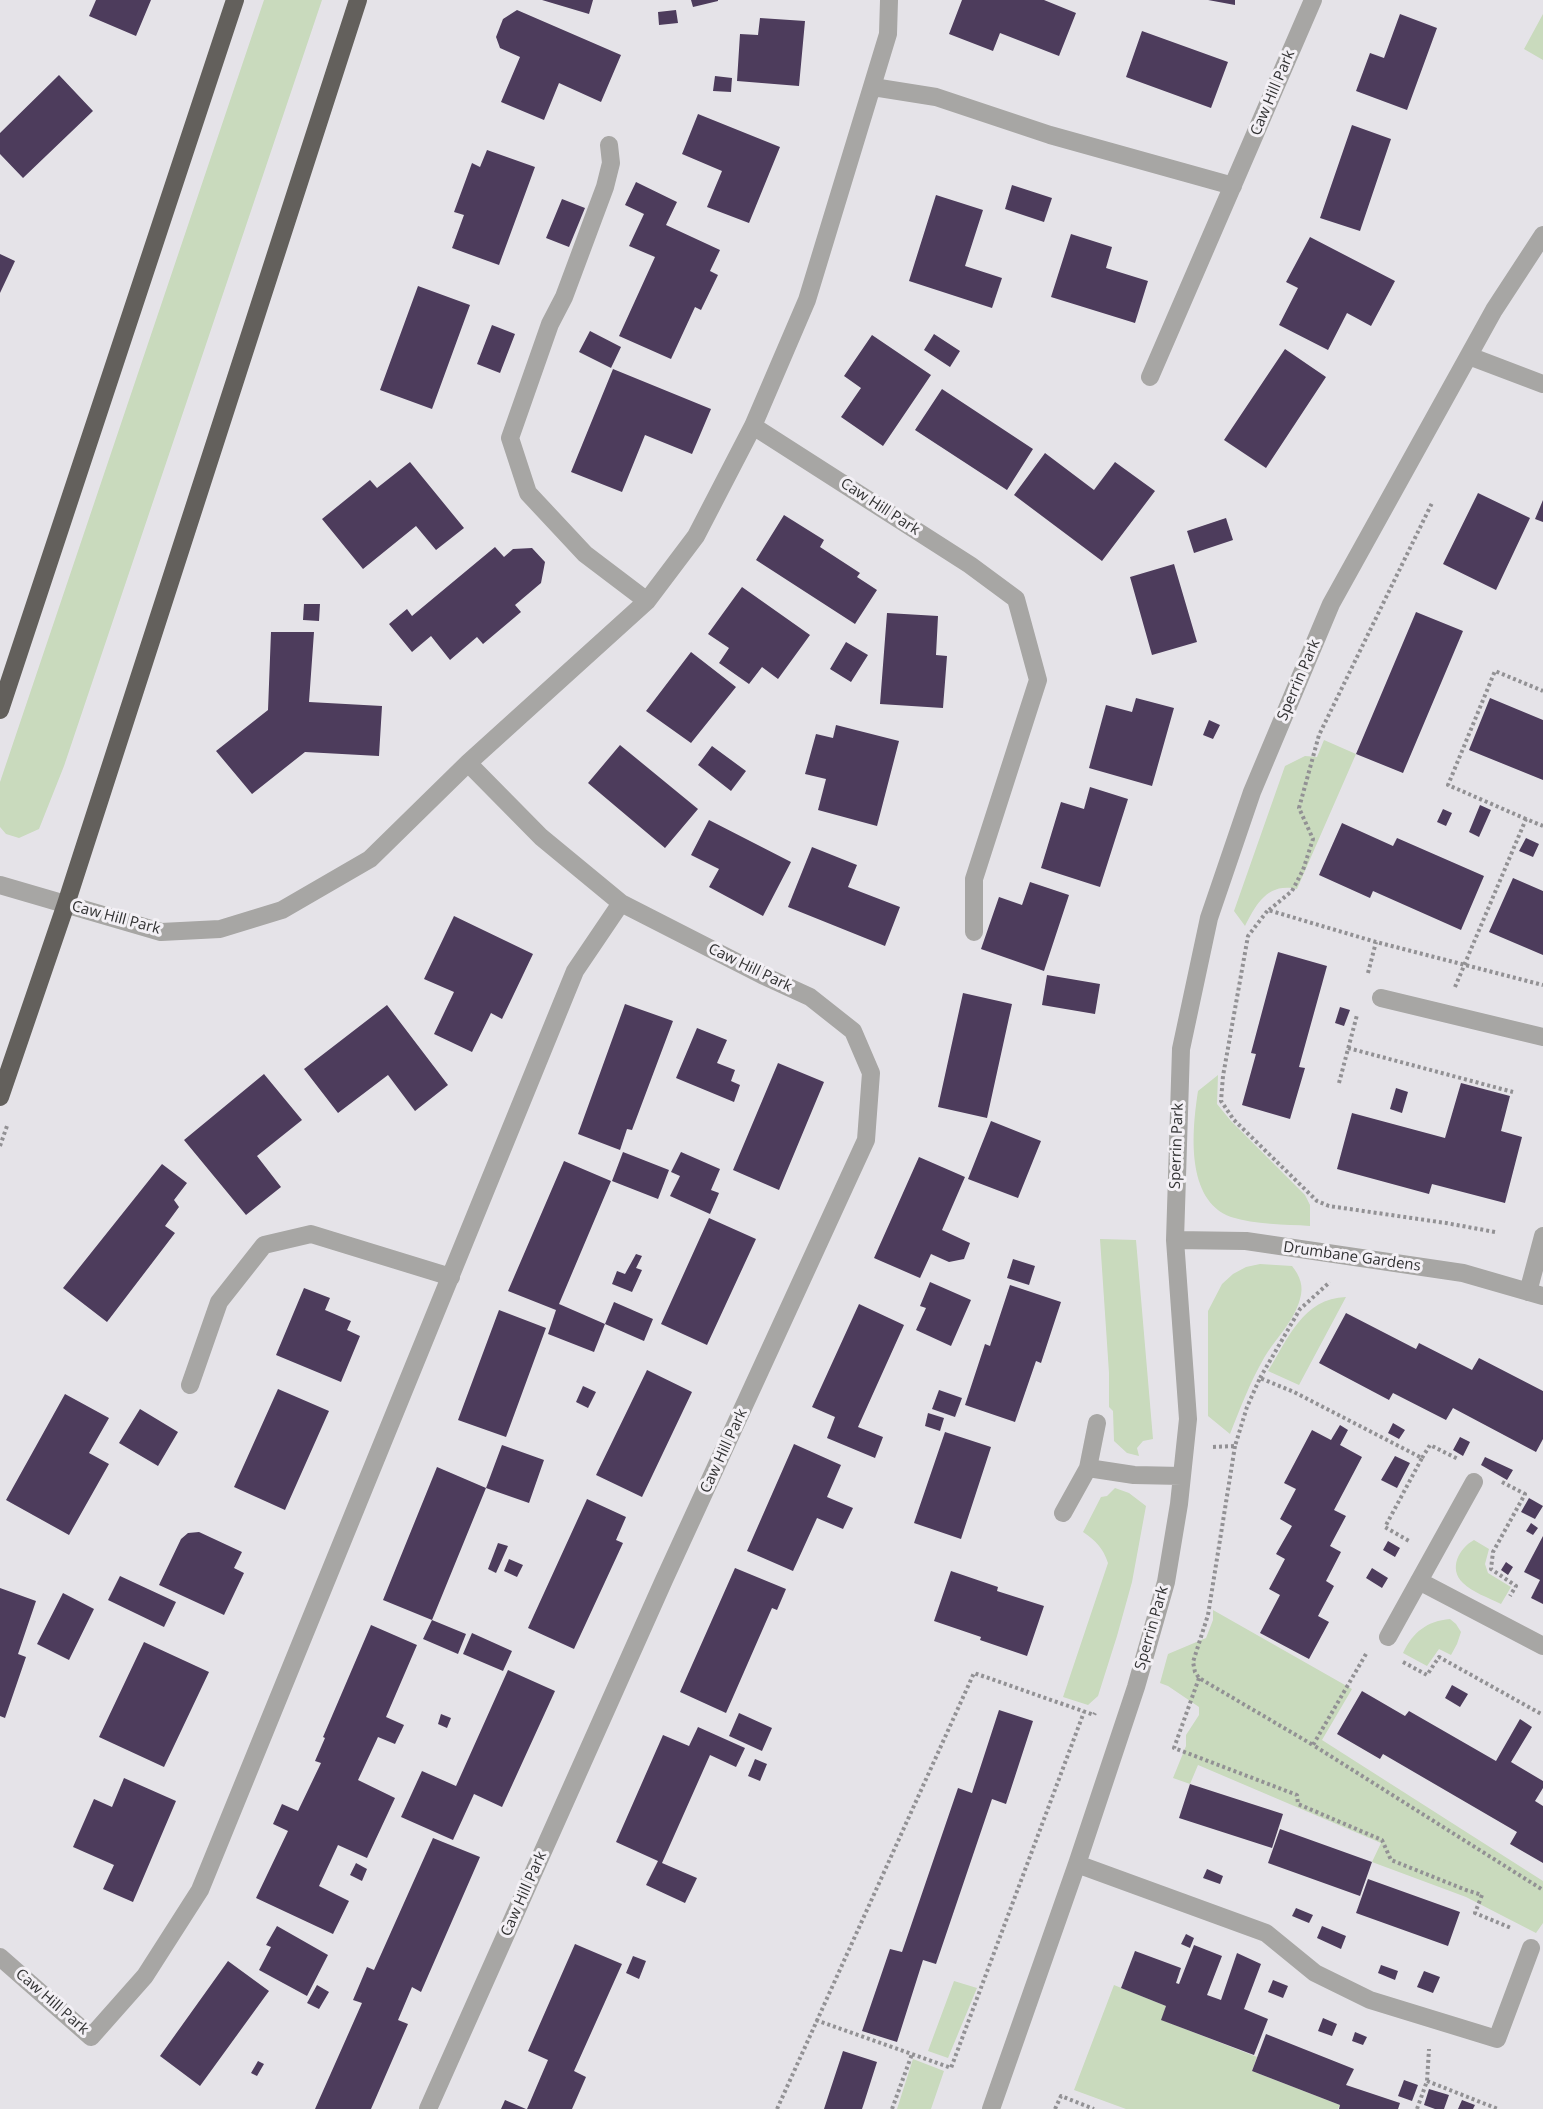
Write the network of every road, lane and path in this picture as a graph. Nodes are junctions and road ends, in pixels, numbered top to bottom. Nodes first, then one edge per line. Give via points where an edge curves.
1 (235, 0) edge
2 (358, 0) edge
3 (889, 0) edge
4 (1313, 0) edge
5 (873, 87) junction
6 (609, 145) dead end
7 (1233, 186) junction
8 (1543, 236) edge
9 (1469, 356) junction
10 (1150, 377) dead end
11 (1543, 384) edge
12 (753, 426) junction
13 (1432, 503) dead end
14 (647, 601) junction
15 (1543, 691) edge
16 (0, 710) edge
17 (468, 763) junction
18 (1526, 819) junction
19 (1543, 826) edge
20 (0, 885) edge
21 (621, 903) junction
22 (66, 904) junction
23 (1268, 910) junction
24 (974, 932) dead end
25 (1465, 964) junction
26 (1543, 985) edge
27 (1381, 998) dead end
28 (1445, 1013) junction
29 (1543, 1037) edge
30 (1348, 1048) dead end
31 (1514, 1092) dead end
32 (0, 1097) edge
33 (1494, 1232) dead end
34 (1543, 1236) edge
35 (1175, 1240) junction
36 (1348, 1257) junction
37 (451, 1277) junction
38 (1535, 1294) edge
39 (1260, 1378) junction
40 (190, 1385) dead end
41 (1097, 1423) dead end
42 (1235, 1446) junction
43 (1185, 1447) junction
44 (1088, 1468) junction
45 (1182, 1476) junction
46 (1474, 1482) dead end
47 (1063, 1513) dead end
48 (1415, 1544) dead end
49 (1419, 1581) junction
50 (1388, 1637) joint
51 (1543, 1646) edge
52 (1399, 1660) dead end
53 (1199, 1678) junction
54 (1098, 1707) dead end
55 (1084, 1712) junction
56 (1543, 1715) edge
57 (1313, 1745) junction
58 (1077, 1864) junction
59 (1543, 1890) edge
60 (1517, 1931) dead end
61 (1531, 1948) dead end
62 (0, 1957) edge
63 (816, 2020) junction
64 (1439, 2022) junction
65 (912, 2054) junction
66 (1427, 2081) junction
67 (428, 2109) edge
68 (777, 2109) edge
69 (892, 2109) edge
70 (991, 2109) edge
71 (1055, 2109) edge
72 (1094, 2109) edge
73 (1417, 2109) edge
74 (1498, 2109) edge

1 - 16 highway
2 - 22 highway
3 - 5 street, Caw Hill Park via 888,34
4 - 7 street, Caw Hill Park
5 - 7 street via 936,97 1050,135
5 - 12 street, Caw Hill Park via 807,300
6 - 14 street via 611,164 605,187 510,438 528,493 585,554
7 - 10 street, Caw Hill Park
8 - 9 street, Sperrin Park
9 - 11 street
9 - 35 street, Sperrin Park via 1331,604 1252,792 1209,918 1181,1049
12 - 14 street, Caw Hill Park via 696,536
12 - 24 street, Caw Hill Park via 1016,599 1038,680 974,879
13 - 23 path via 1319,735 1299,808 1313,839 1292,891
14 - 17 street, Caw Hill Park
15 - 18 path via 1495,671 1448,785
17 - 21 street, Caw Hill Park via 541,837
17 - 22 street, Caw Hill Park via 370,859 282,910 220,929 161,932
18 - 19 path
18 - 25 path
20 - 22 street, Caw Hill Park
21 - 37 street, Caw Hill Park via 575,971
21 - 67 street, Caw Hill Park via 810,997 853,1031 871,1073 866,1140
22 - 32 highway
23 - 25 path
23 - 33 path via 1248,936 1223,1076 1221,1101 1226,1109 1317,1201
25 - 26 path
25 - 28 path
27 - 28 street
28 - 29 street
30 - 31 path
34 - 38 street, Drumbane Gardens
35 - 36 street, Drumbane Gardens via 1246,1241
35 - 43 street, Sperrin Park via 1188,1419
36 - 38 street, Drumbane Gardens via 1463,1273
36 - 39 path via 1327,1286 1300,1309
37 - 40 street via 311,1234 264,1245 219,1302
37 - 62 street, Caw Hill Park via 200,1890 145,1976 92,2037
39 - 42 path
39 - 48 path via 1422,1458 1385,1527
41 - 44 street
42 - 43 path
42 - 53 path via 1208,1615 1193,1662
43 - 45 street, Sperrin Park
44 - 45 street via 1134,1475
44 - 47 street
45 - 58 street, Sperrin Park via 1166,1582
46 - 49 street
49 - 50 street
49 - 51 street
50 - 57 path via 1371,1645
52 - 56 path via 1426,1675 1439,1657
53 - 57 path
53 - 60 path via 1174,1748 1297,1795 1298,1804 1382,1840 1390,1860 1482,1895 1475,1913
54 - 55 path via 1094,1715
55 - 63 path via 974,1673
55 - 65 path via 951,2068
57 - 59 path
58 - 64 street via 1266,1933 1315,1973 1370,2001
58 - 70 street, Sperrin Park
61 - 64 street via 1497,2039
63 - 65 path
63 - 68 path
64 - 66 path via 1429,2049
65 - 69 path
66 - 73 path
66 - 74 path
71 - 72 path via 1061,2096

